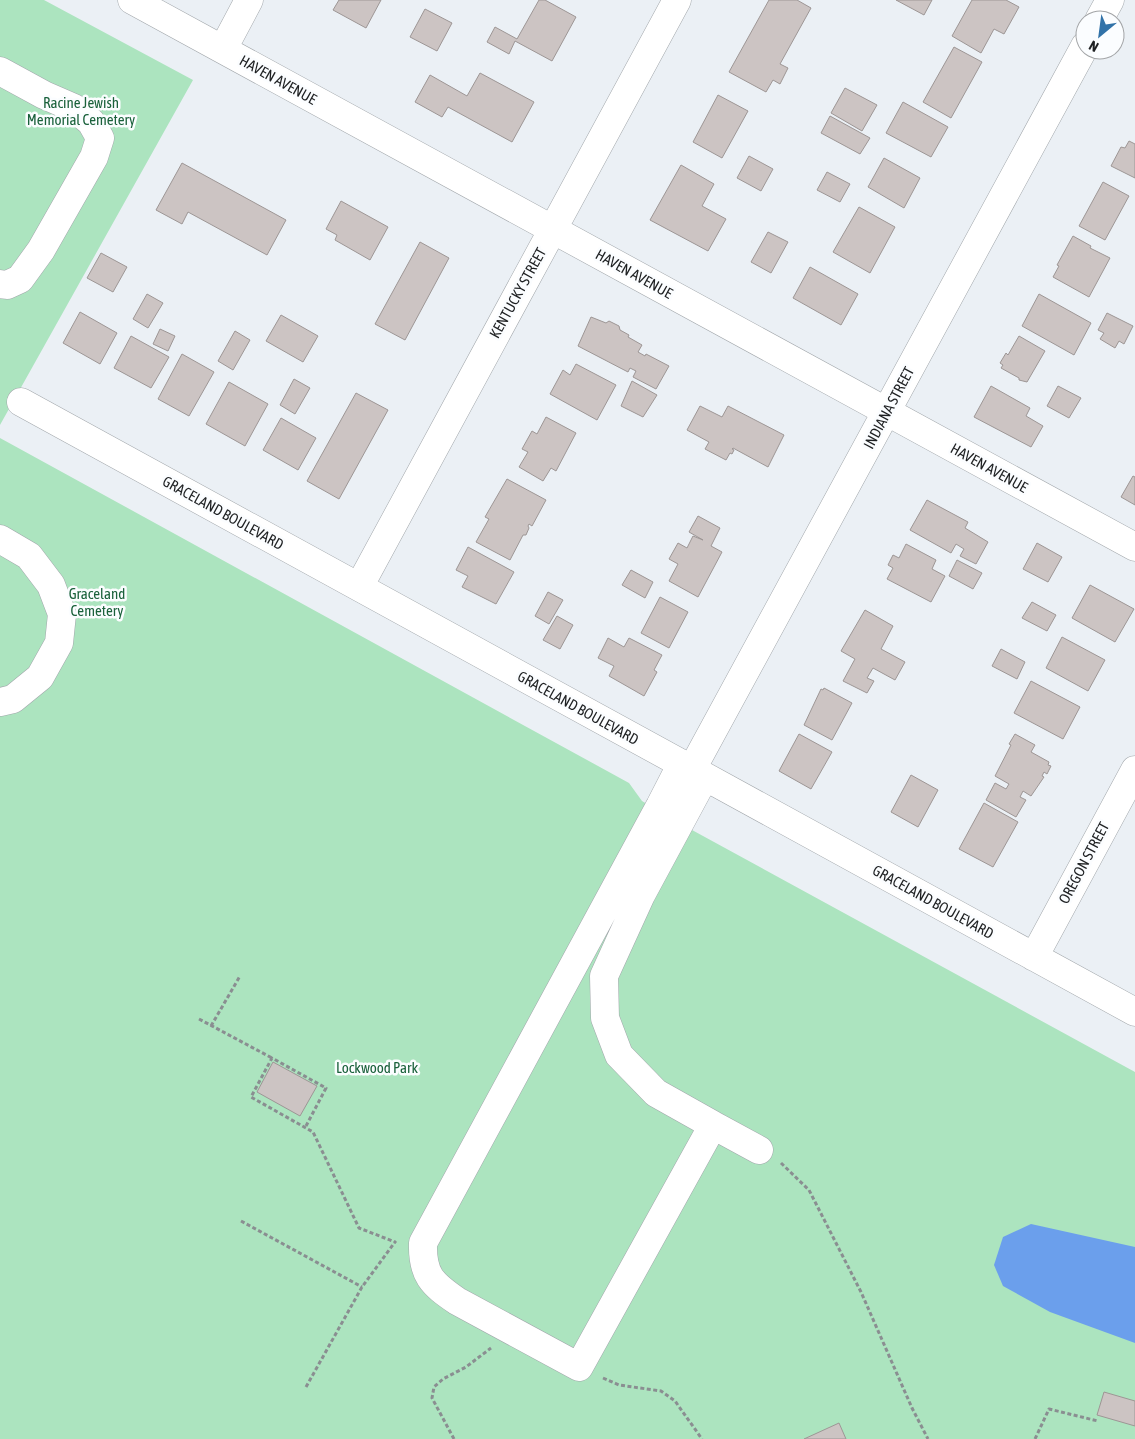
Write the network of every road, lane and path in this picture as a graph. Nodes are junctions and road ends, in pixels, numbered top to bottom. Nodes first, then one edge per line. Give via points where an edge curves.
1 (132, 0) edge
2 (249, 0) edge
3 (677, 0) edge
4 (223, 49) junction
5 (1077, 60) edge
6 (0, 71) edge
7 (553, 230) junction
8 (0, 284) edge
9 (22, 402) dead end
10 (887, 412) junction
11 (0, 539) edge
12 (1135, 547) edge
13 (358, 587) junction
14 (0, 702) edge
15 (1135, 770) edge
16 (692, 771) junction
17 (1034, 957) junction
18 (240, 976) dead end
19 (1135, 1012) edge
20 (199, 1019) dead end
21 (212, 1026) junction
22 (272, 1058) junction
23 (713, 1125) junction
24 (306, 1126) junction
25 (759, 1150) joint
26 (241, 1221) dead end
27 (395, 1242) junction
28 (423, 1258) junction
29 (362, 1287) junction
30 (507, 1328) junction
31 (579, 1367) junction
32 (306, 1387) dead end
33 (1098, 1421) dead end
34 (454, 1439) edge
35 (702, 1439) edge
36 (928, 1439) edge
37 (1035, 1439) edge

1 - 4 street, HAVEN AVENUE
2 - 4 street
3 - 7 street, KENTUCKY STREET
4 - 7 street, HAVEN AVENUE
5 - 10 street, INDIANA STREET
6 - 8 street via 74,108 91,122 100,138 94,157 41,250 20,279 7,285
7 - 10 street, HAVEN AVENUE
7 - 13 street, KENTUCKY STREET
9 - 13 street, GRACELAND BOULEVARD
10 - 12 street, HAVEN AVENUE
10 - 16 street, INDIANA STREET
11 - 14 street via 29,556 51,585 62,614 59,643 40,677 13,699
13 - 16 street, GRACELAND BOULEVARD
15 - 17 street, OREGON STREET
16 - 17 street, GRACELAND BOULEVARD
16 - 23 street via 604,976 605,1018 620,1055 656,1093
16 - 28 street via 660,806 423,1243
17 - 19 street, GRACELAND BOULEVARD
18 - 21 path
20 - 21 path
21 - 22 path
22 - 24 path via 326,1088
22 - 24 path via 251,1097
23 - 25 street
23 - 31 street
24 - 27 path via 313,1132 359,1228
25 - 36 path via 782,1163 809,1190 861,1292
26 - 29 path
27 - 28 path
27 - 29 path
28 - 30 street via 426,1272 438,1288
29 - 32 path
30 - 31 street
30 - 34 path via 497,1344 434,1387 432,1398
31 - 35 path via 619,1385 661,1391 675,1400
33 - 37 path via 1049,1409

